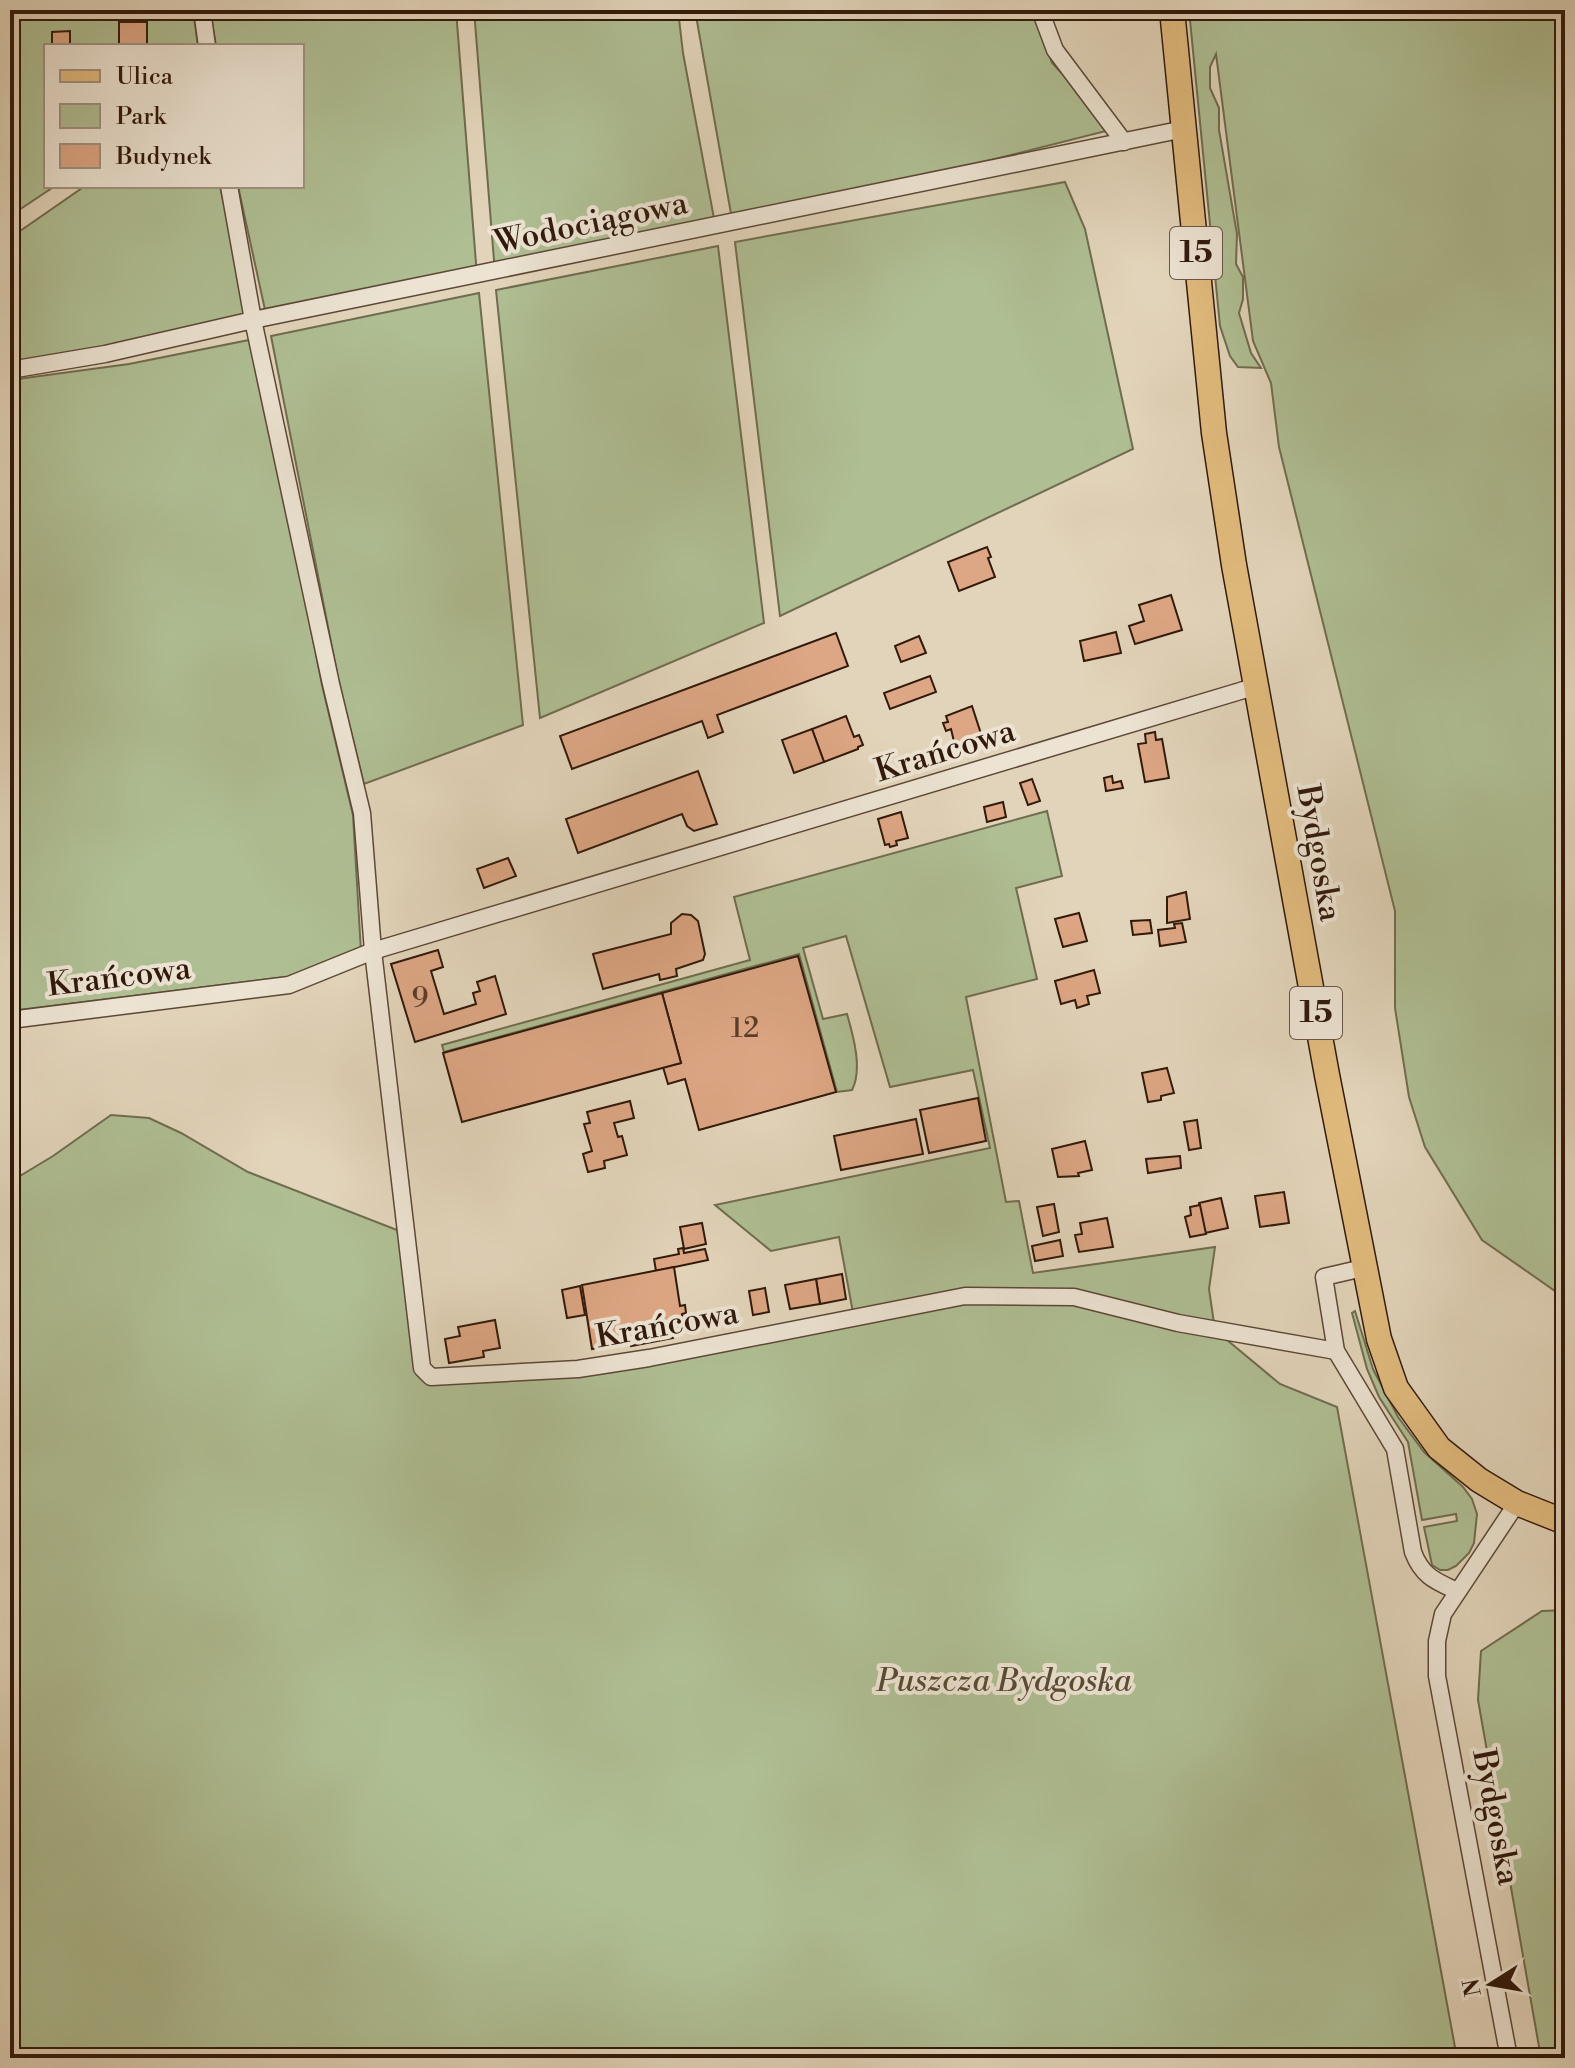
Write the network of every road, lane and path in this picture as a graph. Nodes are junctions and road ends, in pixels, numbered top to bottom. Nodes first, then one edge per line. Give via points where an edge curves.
1 (202, 10) edge
2 (1040, 10) edge
3 (1172, 10) edge
4 (207, 44) edge
5 (1184, 129) junction
6 (1124, 142) junction
7 (229, 188) edge
8 (253, 320) junction
9 (10, 370) edge
10 (1257, 686) junction
11 (373, 951) junction
12 (10, 1020) edge
13 (1363, 1268) junction
14 (1336, 1351) junction
15 (1517, 1503) junction
16 (1565, 1522) edge
17 (1457, 1591) junction
18 (1509, 2058) edge

1 - 4 street
2 - 6 street via 1055,50
3 - 5 main road, 15
5 - 6 street, Wodociągowa
5 - 10 main road, Bydgoska / 15 via 1208,378
6 - 8 street, Wodociągowa
7 - 8 street
8 - 9 street, Wodociągowa
8 - 11 street via 362,813
10 - 11 street, Krańcowa
10 - 13 main road, Bydgoska / 15
11 - 12 street, Krańcowa via 289,985
11 - 14 street, Krańcowa via 422,1368 431,1377 578,1369 965,1296 1074,1297 1178,1323
13 - 14 street via 1324,1277
13 - 15 main road, Bydgoska / 15 via 1396,1388 1439,1448
14 - 17 street via 1395,1449 1419,1568 1431,1580
15 - 16 main road, 15
15 - 17 street, Bydgoska
17 - 18 street, Bydgoska via 1443,1614 1437,1676

